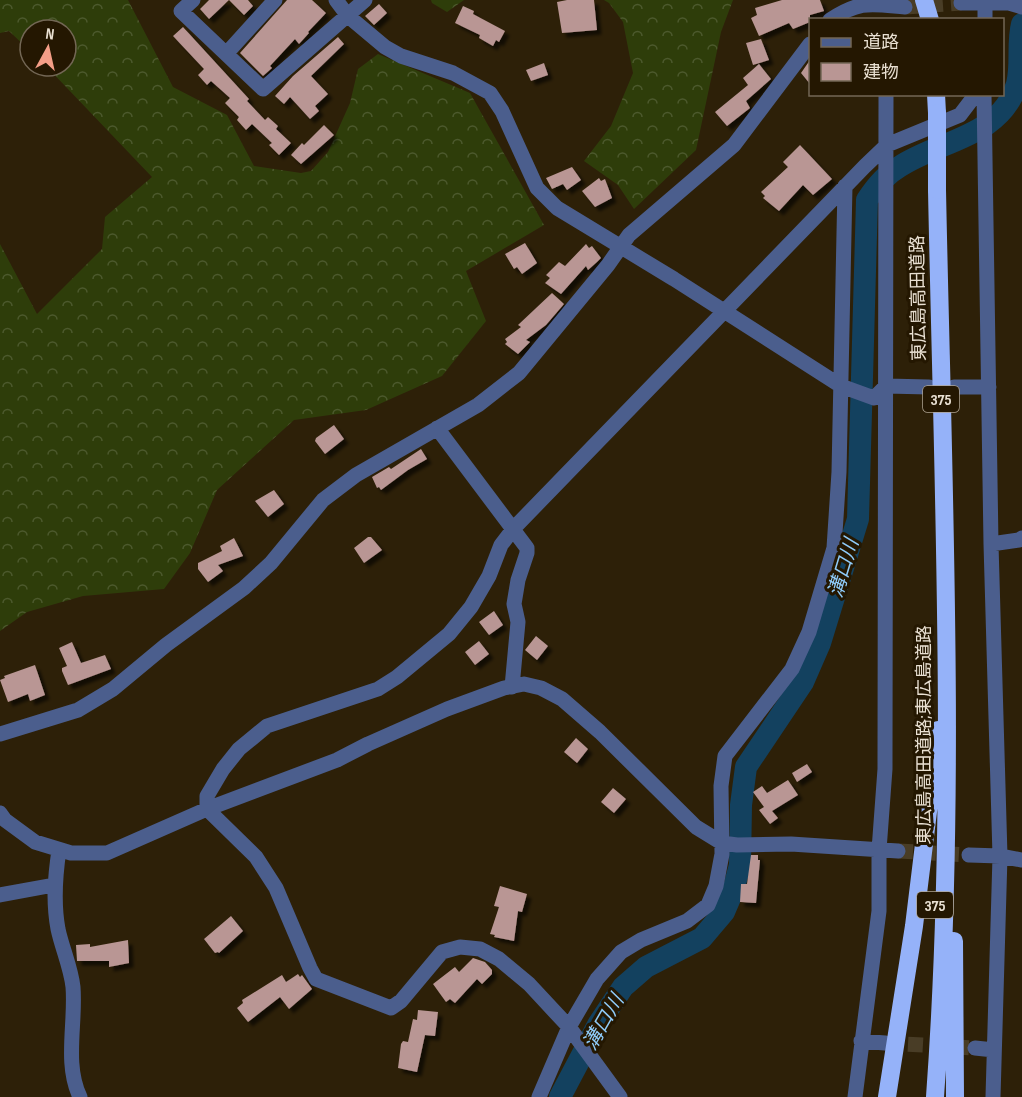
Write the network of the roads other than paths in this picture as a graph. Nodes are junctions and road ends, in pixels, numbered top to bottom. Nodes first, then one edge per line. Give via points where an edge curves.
1 (193, 0) edge
2 (275, 0) edge
3 (336, 0) edge
4 (365, 0) edge
5 (924, 0) edge
6 (985, 1) edge
7 (961, 3) dead end
8 (1015, 4) edge
9 (905, 7) tunnel mouth
10 (885, 8) edge
11 (348, 16) junction
12 (833, 18) edge
13 (929, 18) edge
14 (985, 18) edge
15 (809, 45) edge
16 (226, 54) junction
17 (886, 96) edge
18 (936, 96) edge
19 (974, 96) edge
20 (984, 96) edge
21 (887, 145) junction
22 (845, 186) junction
23 (621, 246) junction
24 (725, 311) junction
25 (841, 386) junction
26 (886, 386) junction
27 (929, 387) dead end
28 (954, 387) dead end
29 (989, 387) junction
30 (437, 428) junction
31 (513, 528) junction
32 (1022, 538) edge
33 (991, 544) junction
34 (945, 609) junction
35 (512, 687) junction
36 (940, 712) junction
37 (0, 734) edge
38 (948, 765) junction
39 (207, 809) junction
40 (0, 813) edge
41 (722, 843) junction
42 (59, 850) junction
43 (879, 850) junction
44 (898, 851) tunnel mouth
45 (969, 855) tunnel mouth
46 (1000, 856) junction
47 (1022, 860) edge
48 (54, 885) junction
49 (0, 895) edge
50 (569, 1027) junction
51 (861, 1041) junction
52 (885, 1043) tunnel mouth
53 (975, 1048) tunnel mouth
54 (994, 1050) junction
55 (80, 1097) edge
56 (539, 1097) edge
57 (620, 1097) edge
58 (855, 1097) edge
59 (887, 1097) edge
60 (923, 1097) edge
61 (935, 1097) edge
62 (955, 1097) edge
63 (993, 1097) edge

1 - 16 street via 181,11
2 - 16 street
3 - 11 street
4 - 11 street
5 - 13 highway
6 - 7 street
6 - 8 street
6 - 14 street
9 - 10 street
10 - 12 street via 873,3 848,7
11 - 16 street via 263,89
11 - 23 street via 384,47 453,73 490,93 537,188 557,208
15 - 23 street via 734,145
17 - 21 street
18 - 34 highway, 東広島高田道路 / 375, bridge
19 - 21 street via 960,115
20 - 29 street
21 - 22 street
21 - 26 street
22 - 24 street
22 - 25 street
23 - 24 street
23 - 30 street via 519,373 478,405
24 - 25 street
24 - 31 street
25 - 26 street via 874,398
25 - 41 street via 834,548 809,632 792,669 725,756
26 - 27 street
26 - 43 street via 885,769
28 - 29 street
29 - 33 street
30 - 31 street
30 - 37 street via 356,475 323,500 271,563 244,588 113,689 78,710
31 - 35 street via 528,553 514,604 518,622
31 - 39 street via 471,607 449,634 378,689 267,726 239,749 223,769 207,795
32 - 33 street
33 - 46 street
34 - 36 highway, 東広島高田道路;東広島道路 / 375
34 - 38 highway, 東広島高田道路;東広島道路 / 375
35 - 39 street via 447,709 337,760
35 - 41 street via 524,684 541,688 562,699 696,827
36 - 59 highway via 914,926
36 - 60 highway, 東広島高田道路;東広島道路 / 375
38 - 61 highway, 東広島高田道路;東広島道路 / 375
38 - 62 highway
39 - 42 street via 107,853
39 - 50 street via 256,857 276,888 316,979 391,1008 442,952 460,946 499,959
40 - 42 street via 35,842
41 - 43 street
41 - 50 street via 716,886 708,905 687,921 621,952 597,979
42 - 48 street
43 - 44 street
43 - 51 street via 879,910
45 - 46 street
46 - 47 street
46 - 54 street
48 - 49 street
48 - 55 street via 58,927 73,985 72,1068
50 - 56 street
50 - 57 street
51 - 52 street
51 - 58 street
53 - 54 street
54 - 63 street

